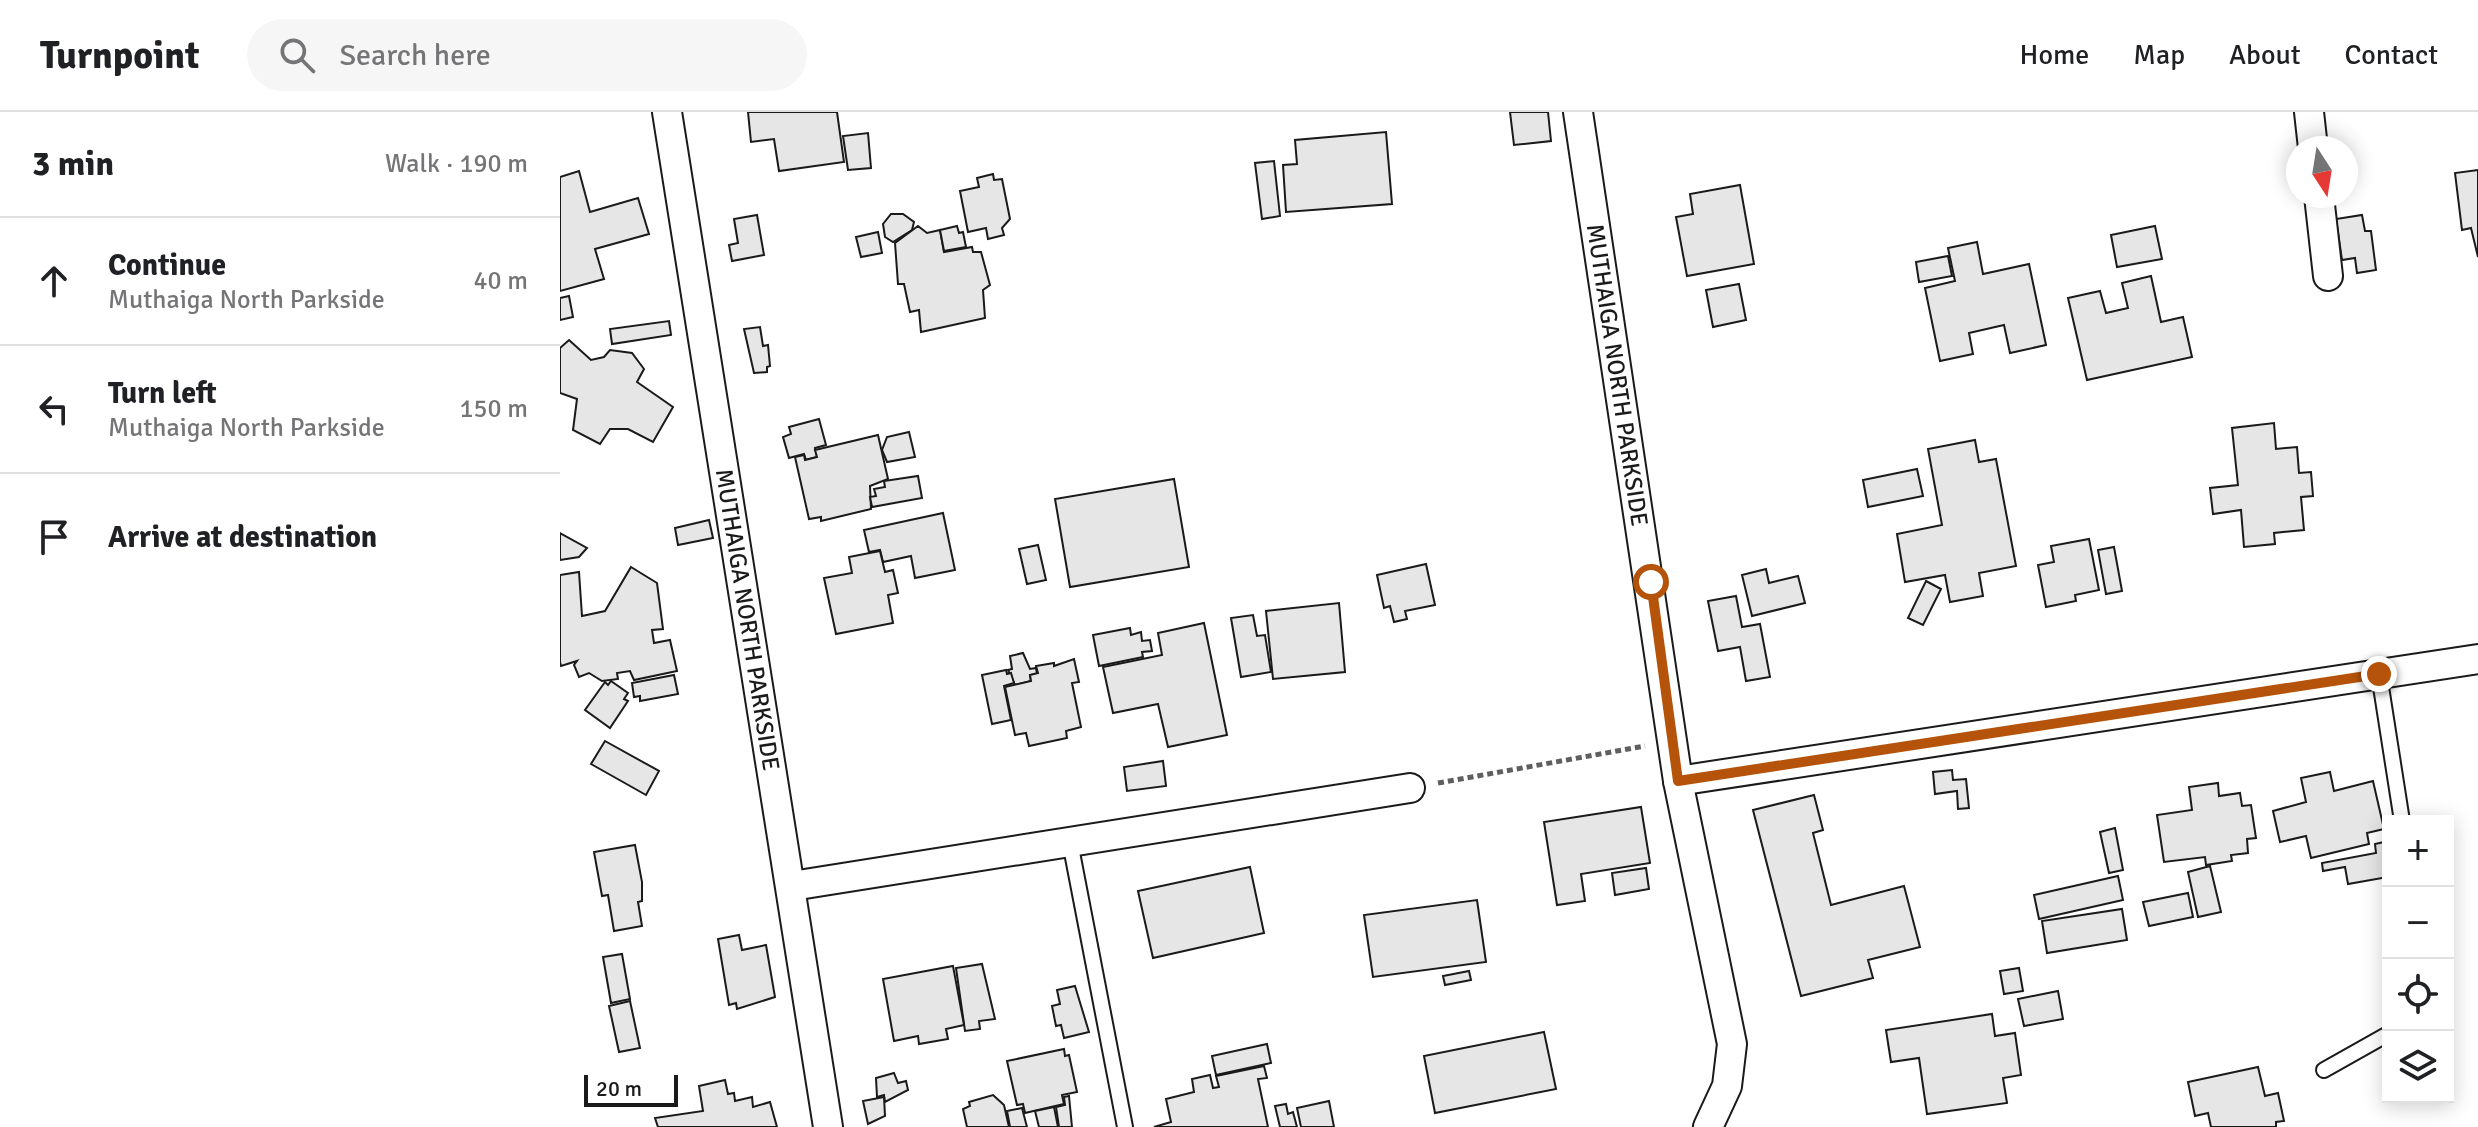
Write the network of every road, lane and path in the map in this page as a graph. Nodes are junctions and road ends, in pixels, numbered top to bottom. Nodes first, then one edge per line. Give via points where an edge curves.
1 (667, 112) edge
2 (1578, 112) edge
3 (2309, 112) edge
4 (2312, 136) edge
5 (2320, 208) edge
6 (2328, 276) dead end
7 (2478, 659) edge
8 (2379, 674) junction
9 (1673, 741) junction
10 (1678, 781) junction
11 (1410, 788) joint
12 (2401, 815) edge
13 (1070, 842) junction
14 (792, 886) junction
15 (2382, 1037) edge
16 (2324, 1070) dead end
17 (828, 1127) edge
18 (1125, 1127) edge
19 (1708, 1127) edge

1 - 14 street, MUTHAIGA NORTH PARKSIDE
2 - 9 street, MUTHAIGA NORTH PARKSIDE
3 - 4 street
5 - 6 street
7 - 8 street
8 - 10 street
8 - 12 lane
9 - 10 street, MUTHAIGA NORTH PARKSIDE
9 - 11 path
10 - 19 street, MUTHAIGA NORTH PARKSIDE via 1732,1044 1727,1086
11 - 13 street
13 - 14 street
13 - 18 lane
14 - 17 street, MUTHAIGA NORTH PARKSIDE
15 - 16 lane

